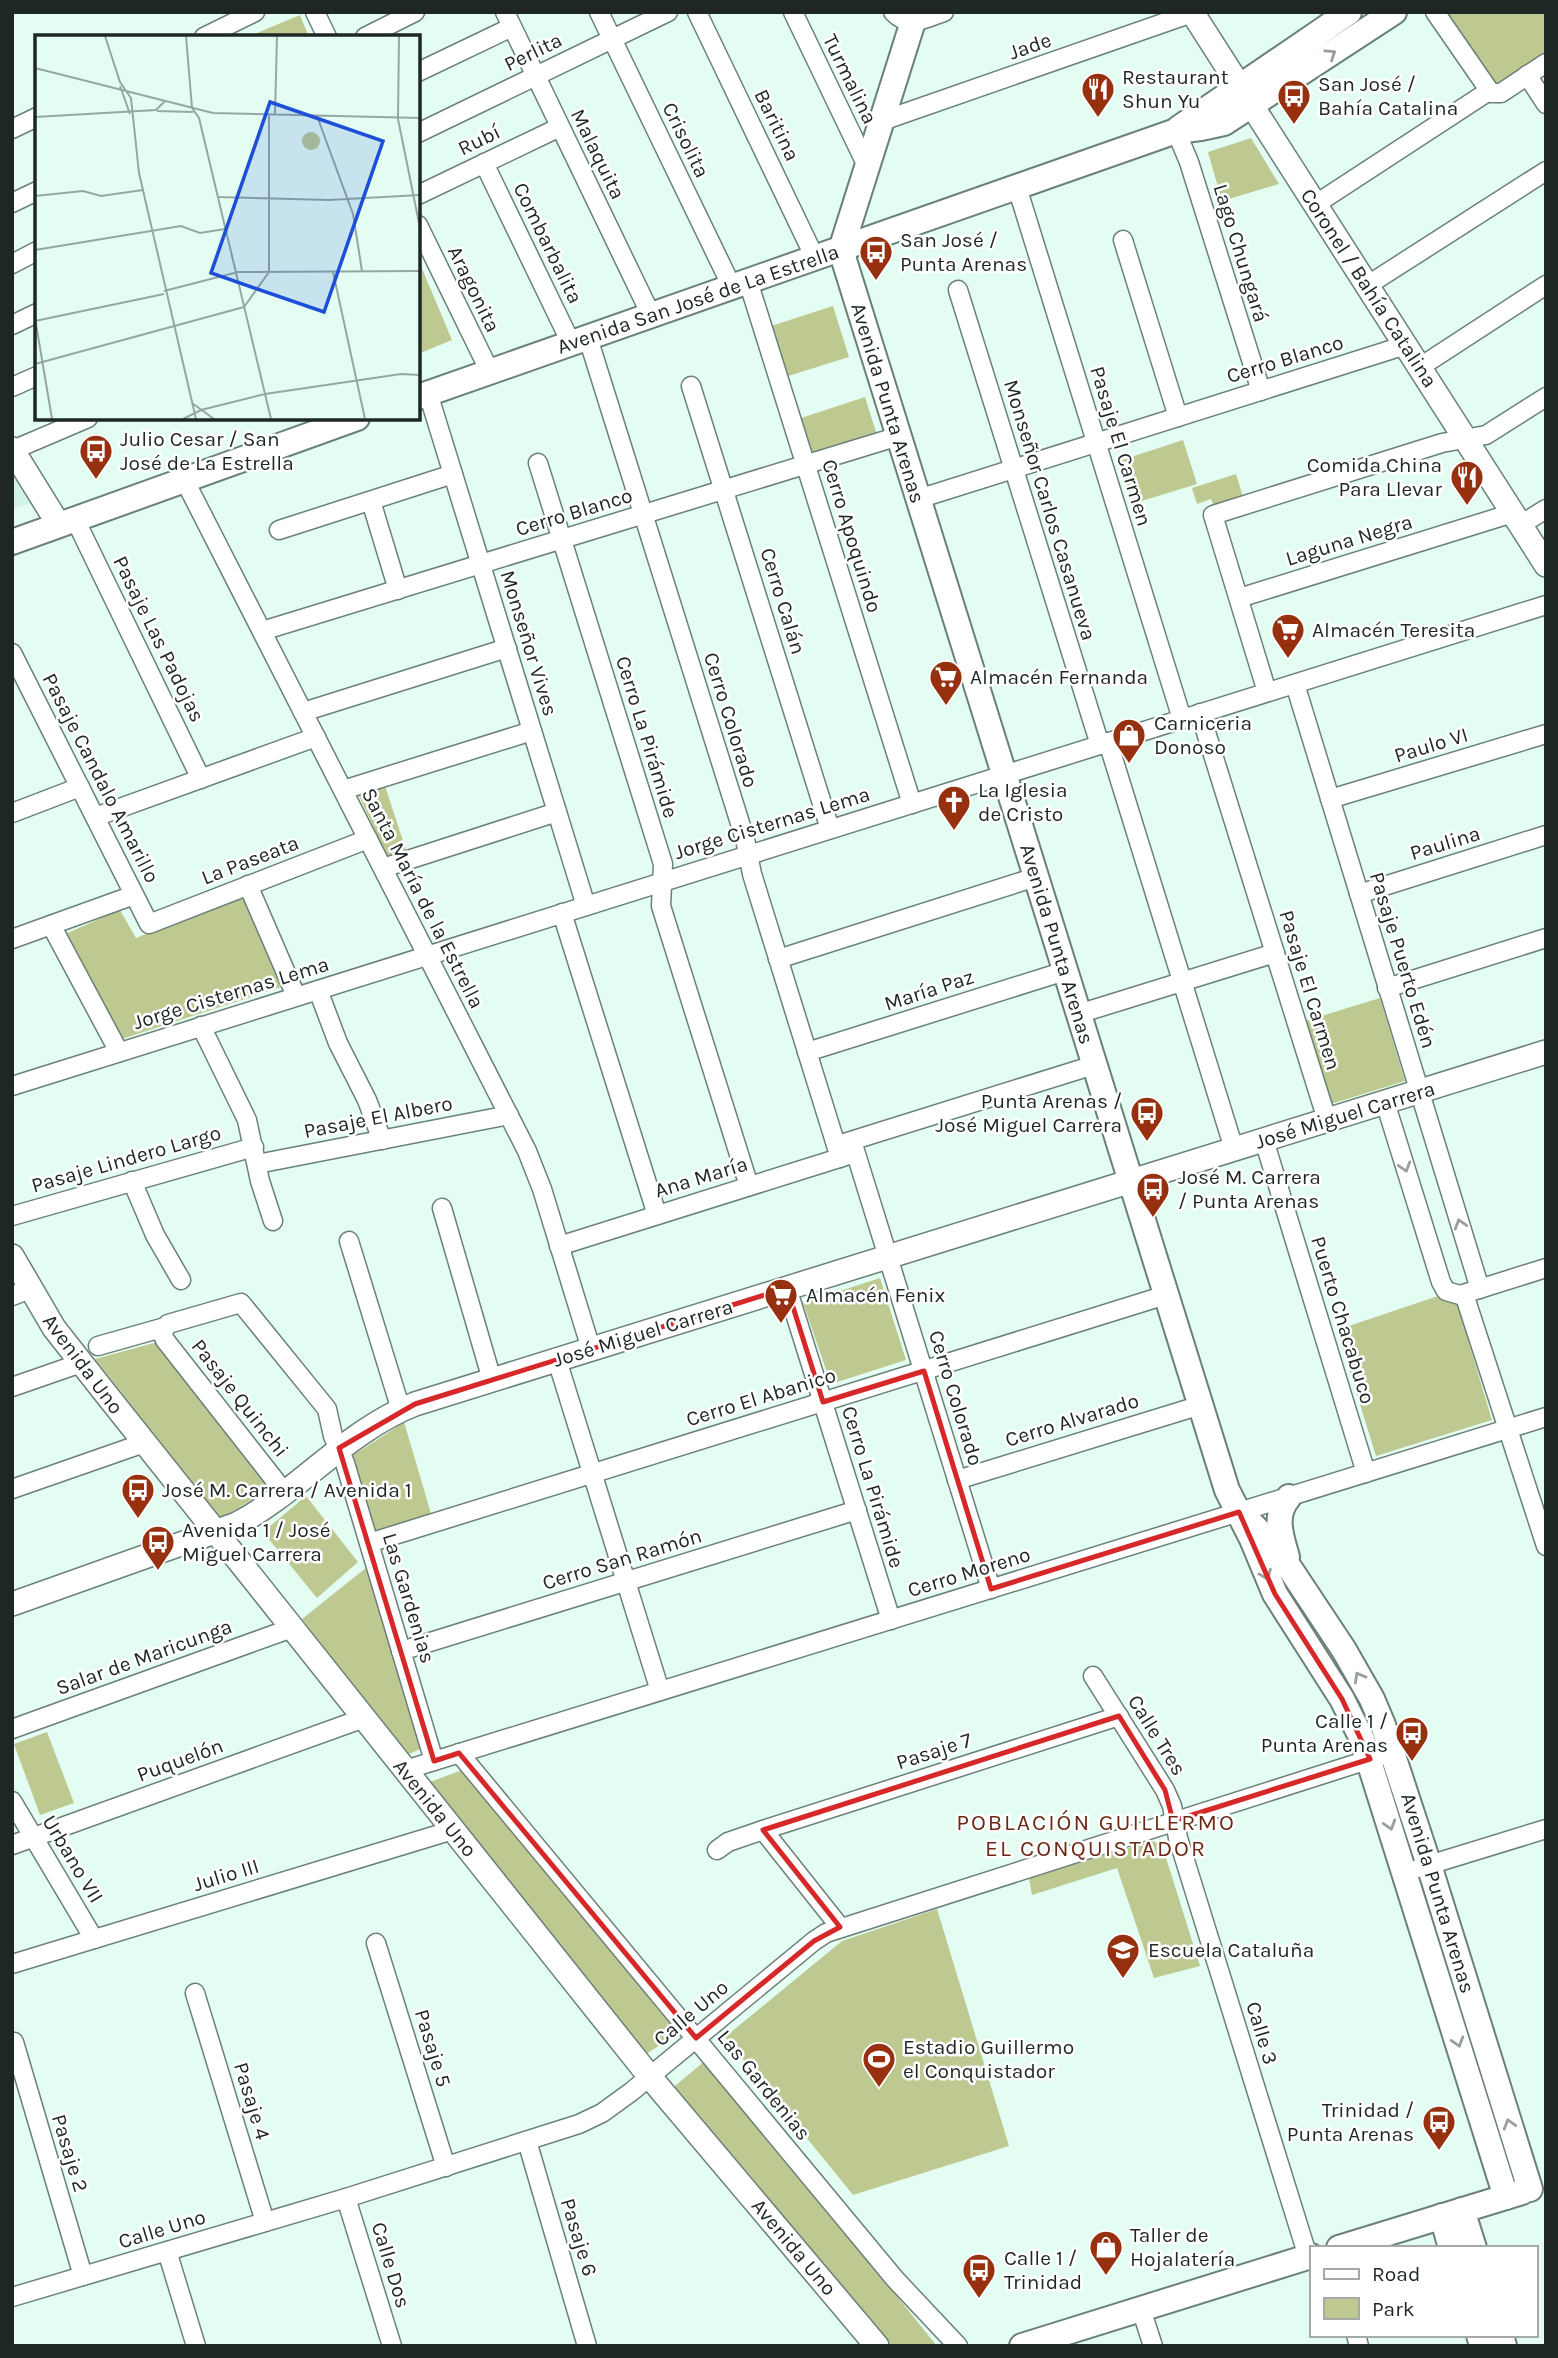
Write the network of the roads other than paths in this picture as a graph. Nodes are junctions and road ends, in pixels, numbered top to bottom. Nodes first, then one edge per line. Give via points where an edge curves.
1 (255, 12) edge
2 (315, 12) edge
3 (415, 12) edge
4 (599, 12) edge
5 (668, 12) edge
6 (697, 12) edge
7 (793, 12) edge
8 (944, 12) edge
9 (1349, 12) edge
10 (1394, 12) edge
11 (1435, 12) edge
12 (1192, 13) edge
13 (907, 16) edge
14 (508, 19) edge
15 (235, 23) edge
16 (208, 35) edge
17 (326, 35) edge
18 (369, 35) edge
19 (612, 40) junction
20 (1546, 63) edge
21 (420, 71) edge
22 (1527, 75) junction
23 (536, 76) junction
24 (1492, 92) junction
25 (1246, 95) junction
26 (1546, 104) edge
27 (35, 118) edge
28 (882, 121) junction
29 (560, 127) junction
30 (12, 129) edge
31 (1176, 131) junction
32 (420, 132) edge
33 (484, 163) junction
34 (867, 166) junction
35 (1546, 171) edge
36 (1017, 187) junction
37 (35, 192) edge
38 (420, 194) edge
39 (12, 203) edge
40 (1316, 204) junction
41 (420, 229) edge
42 (1123, 240) dead end
43 (843, 248) junction
44 (35, 252) edge
45 (815, 258) junction
46 (12, 264) edge
47 (740, 284) junction
48 (1368, 285) junction
49 (1546, 285) edge
50 (958, 290) dead end
51 (35, 314) edge
52 (651, 315) junction
53 (12, 325) edge
54 (580, 340) junction
55 (1406, 345) junction
56 (1420, 367) junction
57 (490, 372) junction
58 (35, 377) edge
59 (691, 386) dead end
60 (12, 387) edge
61 (1261, 391) junction
62 (423, 395) edge
63 (1546, 397) edge
64 (1178, 417) junction
65 (83, 420) edge
66 (345, 420) edge
67 (323, 424) edge
68 (898, 436) junction
69 (1466, 440) junction
70 (1096, 443) junction
71 (12, 449) edge
72 (538, 463) dead end
73 (805, 464) junction
74 (1013, 469) junction
75 (453, 474) junction
76 (184, 479) junction
77 (724, 489) junction
78 (918, 499) junction
79 (371, 500) junction
80 (1546, 509) edge
81 (643, 514) junction
82 (1517, 519) junction
83 (67, 522) junction
84 (279, 530) dead end
85 (562, 540) junction
86 (12, 542) edge
87 (481, 565) junction
88 (1546, 565) edge
89 (398, 590) junction
90 (1239, 598) junction
91 (1546, 605) edge
92 (262, 631) junction
93 (507, 649) junction
94 (12, 653) edge
95 (1295, 684) junction
96 (20, 687) edge
97 (1267, 692) junction
98 (303, 712) junction
99 (1200, 713) junction
100 (1182, 719) junction
101 (532, 731) junction
102 (1546, 734) edge
103 (316, 737) junction
104 (1104, 743) junction
105 (1004, 775) junction
106 (201, 779) junction
107 (80, 787) junction
108 (343, 790) junction
109 (1330, 799) junction
110 (912, 804) junction
111 (557, 812) junction
112 (12, 813) edge
113 (95, 817) junction
114 (831, 829) junction
115 (1546, 835) edge
116 (368, 839) junction
117 (748, 855) junction
118 (383, 868) junction
119 (1036, 877) junction
120 (661, 882) junction
121 (248, 886) junction
122 (1359, 894) junction
123 (134, 895) junction
124 (586, 906) junction
125 (562, 913) junction
126 (149, 924) joint
127 (51, 925) junction
128 (1546, 938) edge
129 (12, 939) edge
130 (1275, 953) junction
131 (427, 956) junction
132 (778, 959) junction
133 (1065, 971) junction
134 (1182, 982) junction
135 (1387, 988) junction
136 (318, 990) junction
137 (296, 996) junction
138 (1079, 1014) junction
139 (201, 1026) junction
140 (119, 1052) junction
141 (807, 1052) junction
142 (1544, 1057) edge
143 (1094, 1065) junction
144 (12, 1086) edge
145 (1419, 1091) junction
146 (1385, 1102) junction
147 (509, 1115) junction
148 (1327, 1120) junction
149 (382, 1140) junction
150 (1264, 1140) junction
151 (846, 1149) junction
152 (1234, 1149) junction
153 (255, 1155) junction
154 (132, 1181) junction
155 (1131, 1182) junction
156 (749, 1186) junction
157 (442, 1208) dead end
158 (657, 1215) junction
159 (12, 1216) edge
160 (273, 1221) dead end
161 (349, 1241) dead end
162 (559, 1246) junction
163 (12, 1256) edge
164 (889, 1257) junction
165 (1546, 1268) edge
166 (181, 1280) dead end
167 (787, 1288) junction
168 (1472, 1291) junction
169 (21, 1293) edge
170 (1166, 1295) junction
171 (164, 1328) junction
172 (98, 1346) dead end
173 (591, 1349) junction
174 (557, 1360) junction
175 (81, 1363) junction
176 (924, 1371) junction
177 (492, 1380) junction
178 (12, 1387) edge
179 (823, 1402) junction
180 (1201, 1405) junction
181 (401, 1410) junction
182 (1546, 1416) edge
183 (1509, 1428) junction
184 (144, 1443) junction
185 (339, 1448) junction
186 (592, 1473) junction
187 (1366, 1473) junction
188 (957, 1480) junction
189 (12, 1489) edge
190 (285, 1493) junction
191 (1289, 1497) junction
192 (857, 1510) junction
193 (1239, 1513) junction
194 (215, 1532) junction
195 (369, 1543) junction
196 (1546, 1546) edge
197 (1292, 1571) junction
198 (626, 1581) junction
199 (991, 1589) junction
200 (12, 1604) edge
201 (891, 1620) junction
202 (292, 1628) junction
203 (401, 1651) junction
204 (1093, 1676) dead end
205 (660, 1691) junction
206 (1119, 1716) junction
207 (364, 1718) junction
208 (12, 1729) edge
209 (1394, 1752) junction
210 (459, 1753) junction
211 (1370, 1759) junction
212 (434, 1761) junction
213 (405, 1770) junction
214 (12, 1801) edge
215 (1173, 1821) junction
216 (1546, 1829) edge
217 (453, 1830) junction
218 (763, 1830) junction
219 (34, 1837) junction
220 (12, 1845) edge
221 (718, 1850) dead end
222 (1429, 1864) junction
223 (1405, 1872) junction
224 (840, 1927) junction
225 (94, 1939) junction
226 (376, 1943) dead end
227 (12, 1964) edge
228 (195, 1993) dead end
229 (696, 2038) junction
230 (14, 2042) edge
231 (650, 2077) junction
232 (527, 2141) junction
233 (446, 2167) junction
234 (1538, 2187) edge
235 (1506, 2197) junction
236 (346, 2198) junction
237 (1452, 2213) junction
238 (265, 2222) junction
239 (1345, 2246) edge
240 (1451, 2246) edge
241 (1473, 2246) edge
242 (167, 2251) junction
243 (1310, 2257) edge
244 (83, 2276) junction
245 (12, 2297) edge
246 (1141, 2309) junction
247 (196, 2346) edge
248 (392, 2346) edge
249 (587, 2346) edge
250 (877, 2346) edge
251 (957, 2346) edge
252 (1022, 2346) edge
253 (1153, 2346) edge

1 - 15 street
2 - 17 street
3 - 18 street
4 - 19 street, Crisolita
5 - 19 street, Perlita
6 - 45 street, Baritina
7 - 34 street, Turmalina
8 - 13 street
9 - 25 main road, Avenida San José de La Estrella
25 -> 10 main road, Avenida San José de La Estrella
11 - 24 street
12 - 25 street, Coronel / Bahía Catalina
12 - 28 street, Jade
13 - 28 main road, Avenida Punta Arenas
14 - 21 street
14 - 23 street, Malaquita
15 - 16 street
19 - 23 street, Perlita
19 - 47 street, Crisolita
20 - 22 street
22 - 24 street
22 - 26 street
23 - 29 street, Malaquita
23 - 32 street, Perlita
24 - 40 street
25 - 31 main road, Avenida San José de La Estrella via 1224,123
25 - 40 street, Coronel / Bahía Catalina
27 - 30 street
28 - 34 main road, Avenida Punta Arenas
29 - 33 street, Rubí
29 - 52 street, Malaquita
31 - 36 main road, Avenida San José de La Estrella
31 - 61 street, Lago Chungará
33 - 38 street, Rubí
33 - 54 street, Combarbalita
34 - 43 main road, Avenida Punta Arenas
35 - 48 street
36 - 43 main road, Avenida San José de La Estrella
36 - 70 street, Pasaje El Carmen
37 - 39 street
40 - 48 street, Coronel / Bahía Catalina
41 - 57 street, Aragonita
42 - 64 street
43 - 45 main road, Avenida San José de La Estrella
43 - 68 main road, Avenida Punta Arenas
44 - 46 street
45 - 47 main road, Avenida San José de La Estrella
47 - 52 main road, Avenida San José de La Estrella
47 - 73 street, Cerro Apoquindo
48 - 55 street, Coronel / Bahía Catalina
49 - 56 street
50 - 74 street, Monseñor Carlos Casanueva
51 - 53 street
52 - 54 main road, Avenida San José de La Estrella
54 - 57 main road, Avenida San José de La Estrella
54 - 81 street, Cerro Colorado
55 - 56 street, Coronel / Bahía Catalina
55 - 61 street, Cerro Blanco
56 - 69 street, Coronel / Bahía Catalina
57 - 62 main road, Avenida San José de La Estrella
58 - 60 street
59 - 77 street, Cerro Calán
61 - 64 street, Cerro Blanco
62 - 75 street, Monseñor Vives
63 - 69 street via 1486,435
64 - 70 street, Cerro Blanco
65 - 71 street
66 - 67 main road
67 - 76 main road
68 - 73 street, Cerro Blanco
68 - 78 main road, Avenida Punta Arenas
69 - 82 street, Coronel / Bahía Catalina
69 - 90 street via 1442,443 1213,515
70 - 74 street, Cerro Blanco
70 - 100 street, Pasaje El Carmen
71 - 83 street
72 - 85 street, Cerro La Pirámide
73 - 77 street, Cerro Blanco
73 - 110 street, Cerro Apoquindo
74 - 78 street, Cerro Blanco
74 - 104 street, Monseñor Carlos Casanueva
75 - 79 street
75 - 87 street, Monseñor Vives
76 - 83 main road
76 - 92 street, Santa María de la Estrella
77 - 81 street, Cerro Blanco
77 - 114 street, Cerro Calán
78 - 105 main road, Avenida Punta Arenas
79 - 84 street
79 - 89 street
80 - 82 street, Laguna Negra
81 - 85 street, Cerro Blanco
81 - 117 street, Cerro Colorado
82 - 88 street, Coronel / Bahía Catalina
82 - 90 street, Laguna Negra
83 - 86 main road
83 - 106 street, Pasaje Las Padojas
85 - 87 street, Cerro Blanco
85 - 120 street, Cerro La Pirámide via 663,864
87 - 89 street, Cerro Blanco
87 - 93 street, Monseñor Vives
89 - 92 street, Cerro Blanco
90 - 97 street
91 - 95 street, Jorge Cisternas Lema
92 - 98 street, Santa María de la Estrella
93 - 98 street
93 - 101 street, Monseñor Vives
94 - 96 street, Pasaje Candalo Amarillo
95 - 97 street, Jorge Cisternas Lema
95 - 109 street, Pasaje Puerto Edén
96 - 107 street, Pasaje Candalo Amarillo
97 - 99 street, Jorge Cisternas Lema
98 - 103 street, Santa María de la Estrella
99 - 100 street, Jorge Cisternas Lema
99 - 130 street, Pasaje El Carmen
100 - 104 street, Jorge Cisternas Lema
101 - 108 street
101 - 111 street, Monseñor Vives
102 - 109 street, Paulo VI
103 - 106 street
103 - 108 street, Santa María de la Estrella
104 - 105 street, Jorge Cisternas Lema
104 - 134 street, Monseñor Carlos Casanueva
105 - 110 street, Jorge Cisternas Lema
105 - 119 main road, Avenida Punta Arenas
106 - 113 street
107 - 112 street
107 - 113 street, Pasaje Candalo Amarillo
108 - 116 street, Santa María de la Estrella
109 - 122 street, Pasaje Puerto Edén
110 - 114 street, Jorge Cisternas Lema
111 - 118 street
111 - 124 street, Monseñor Vives
113 - 123 street, Pasaje Candalo Amarillo
114 - 117 street, Jorge Cisternas Lema
115 - 122 street, Paulina
116 - 118 street, Santa María de la Estrella
116 - 121 street, La Paseata
117 - 120 street, Jorge Cisternas Lema
117 - 132 street, Cerro Colorado
118 - 131 street, Santa María de la Estrella
119 - 132 street
119 - 133 main road, Avenida Punta Arenas
120 - 124 street, Jorge Cisternas Lema
120 - 156 street, Cerro La Pirámide via 661,906
121 - 126 street, La Paseata
121 - 137 street
122 - 135 street, Pasaje Puerto Edén
123 - 126 street, Pasaje Candalo Amarillo
123 - 127 street
124 - 125 street, Jorge Cisternas Lema
125 - 131 street, Jorge Cisternas Lema
125 - 158 street
127 - 129 street
127 - 140 street
128 - 135 street
130 - 134 street
130 - 148 street, Pasaje El Carmen
131 - 136 street, Jorge Cisternas Lema
131 - 147 street, Santa María de la Estrella
132 - 141 street, Cerro Colorado
133 - 138 main road, Avenida Punta Arenas
133 - 141 street, María Paz
134 - 138 street
134 - 152 street, Monseñor Carlos Casanueva
135 - 145 street, Pasaje Puerto Edén
136 - 137 street, Jorge Cisternas Lema
136 - 149 street
137 - 139 street, Jorge Cisternas Lema
138 - 143 main road, Avenida Punta Arenas
139 - 140 street, Jorge Cisternas Lema
139 - 153 street via 240,1103
140 - 144 street, Jorge Cisternas Lema
141 - 151 street, Cerro Colorado
142 - 145 street, José Miguel Carrera
143 - 151 street, Ana María
143 - 155 main road, Avenida Punta Arenas
145 - 146 street, José Miguel Carrera
168 -> 145 street, Pasaje Puerto Edén
146 - 148 street, José Miguel Carrera
146 -> 168 street via 1443,1287 1450,1294
147 - 149 street, Pasaje El Albero
147 - 162 street, Santa María de la Estrella via 534,1167
148 - 150 street, José Miguel Carrera
149 - 153 street, Pasaje El Albero
150 - 152 street, José Miguel Carrera
150 - 187 street, Puerto Chacabuco
151 - 156 street, Ana María
151 - 164 street, Cerro Colorado
152 - 155 street, José Miguel Carrera
153 - 154 street, Pasaje Lindero Largo
153 - 160 street
154 - 159 street, Pasaje Lindero Largo
154 - 166 street via 155,1236
155 - 164 street, José Miguel Carrera
155 - 170 main road, Avenida Punta Arenas
156 - 158 street, Ana María
157 - 177 street
158 - 162 street, Ana María
161 - 181 street
162 - 173 street, Santa María de la Estrella
163 - 169 street, Avenida Uno
164 - 167 street, José Miguel Carrera
164 - 176 street, Cerro Colorado
165 - 168 street
167 - 173 street, José Miguel Carrera
167 - 179 street, Cerro La Pirámide
168 - 183 street, Pasaje Puerto Edén
169 - 175 street, Avenida Uno
170 - 176 street, Cerro El Abanico
170 - 180 main road, Avenida Punta Arenas
171 - 172 street
171 - 185 street, Las Gardenias via 241,1303 327,1409
171 - 190 street, Pasaje Quinchi via 165,1340
173 - 174 street, José Miguel Carrera
174 - 177 street, José Miguel Carrera
174 - 186 street
175 - 178 street
175 - 184 street, Avenida Uno
176 - 179 street, Cerro El Abanico
176 - 188 street, Cerro Colorado
177 - 181 street, José Miguel Carrera
179 - 186 street, Cerro El Abanico
179 - 192 street, Cerro La Pirámide
180 - 188 street, Cerro Alvarado
180 - 193 main road, Avenida Punta Arenas via 1227,1490
181 - 185 street, José Miguel Carrera
182 - 183 street, Cerro Moreno
183 - 187 street, Cerro Moreno
183 - 196 street, Pasaje Puerto Edén
184 - 189 street
184 - 194 street, Avenida Uno
185 - 190 street, José Miguel Carrera
185 - 195 street, Las Gardenias
186 - 195 street, Cerro El Abanico
186 - 198 street
187 - 191 street, Cerro Moreno
188 - 199 street, Cerro Colorado
190 - 194 street, José Miguel Carrera via 256,1514
191 - 193 street, Cerro Moreno
191 - 197 main road via 1279,1520
192 - 198 street, Cerro San Ramón
192 - 201 street, Cerro La Pirámide
193 - 197 main road, Avenida Punta Arenas via 1264,1535
193 - 199 street, Cerro Moreno
193 -> 211 main road, Avenida Punta Arenas via 1275,1594 1342,1699
194 - 200 street, José Miguel Carrera
194 - 202 street, Avenida Uno
195 - 203 street, Las Gardenias
209 -> 197 main road, Avenida Punta Arenas via 1358,1674
198 - 203 street, Cerro San Ramón
198 - 205 street
199 - 201 street, Cerro Moreno
201 - 205 street, Cerro Moreno
202 - 207 street, Avenida Uno
202 - 208 street, Salar de Maricunga
203 - 212 street, Las Gardenias
204 - 206 street, Calle Tres
205 - 210 street, Cerro Moreno
206 - 215 street, Calle Tres via 1165,1790
206 - 218 street, Pasaje 7
207 - 213 street, Avenida Uno
207 - 219 street, Puquelón
209 - 211 street, Calle Uno
209 - 222 main road, Avenida Punta Arenas
210 - 212 street, Cerro Moreno
210 - 229 street, Las Gardenias
211 - 215 street, Calle Uno
211 -> 223 main road, Avenida Punta Arenas
212 - 213 street, Cerro Moreno
213 - 217 street, Avenida Uno
214 - 219 street, Urbano VII
215 - 224 street, Calle Uno
215 - 243 street, Calle 3
216 - 222 street
217 - 225 street, Julio III
217 - 231 street, Avenida Uno
218 - 221 street, Pasaje 7 via 727,1842
218 - 224 street
219 - 220 street, Puquelón
219 - 225 street, Urbano VII
222 - 223 street
234 -> 222 main road, Avenida Punta Arenas
223 -> 235 main road, Avenida Punta Arenas
224 - 229 street, Calle Uno via 814,1941
225 - 227 street, Julio III
226 - 233 street, Pasaje 5
228 - 238 street, Pasaje 4
229 - 231 street, Calle Uno
229 - 251 street, Las Gardenias via 895,2279
230 - 244 street, Pasaje 2
231 - 232 street, Calle Uno via 591,2120
231 - 250 street, Avenida Uno
232 - 233 street, Calle Uno
232 - 249 street, Pasaje 6
233 - 236 street, Calle Uno
234 - 235 main road
235 - 237 main road
236 - 238 street, Calle Uno
236 - 248 street, Calle Dos
237 - 239 main road
237 - 240 main road
237 - 241 main road
238 - 242 street, Calle Uno
242 - 244 street, Calle Uno
242 - 247 street
243 - 246 main road
244 - 245 street, Calle Uno
246 - 252 main road
246 - 253 street

